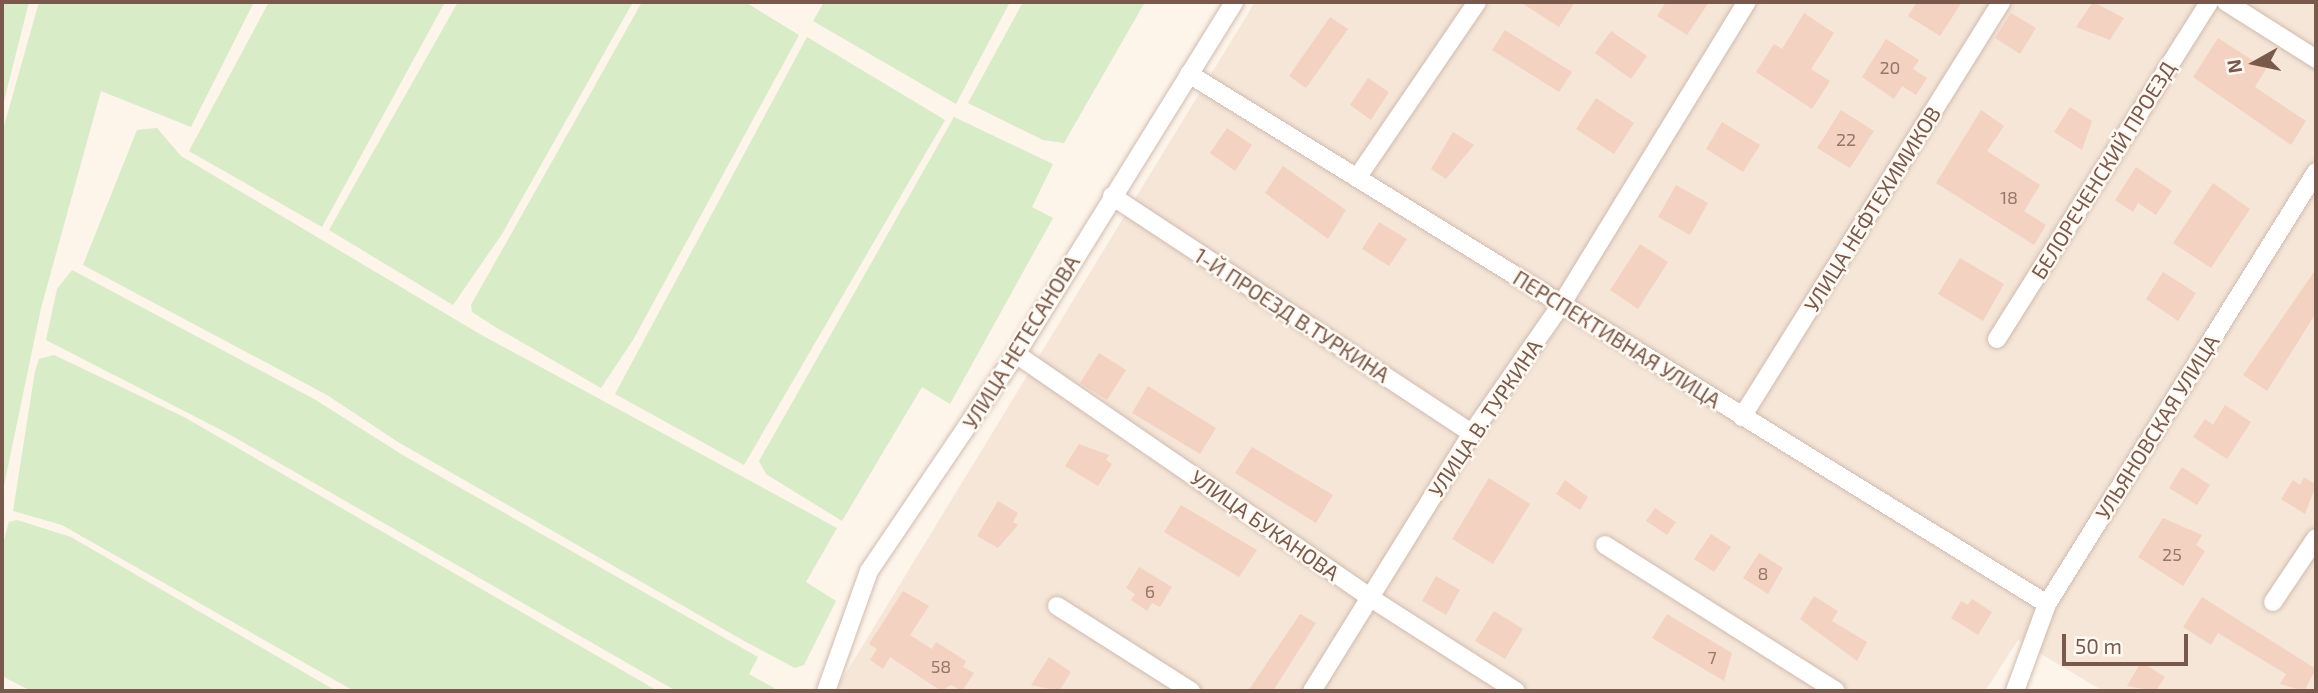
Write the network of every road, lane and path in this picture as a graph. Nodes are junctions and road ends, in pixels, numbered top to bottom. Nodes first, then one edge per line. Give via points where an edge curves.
1 (1234, 2) edge
2 (1477, 2) edge
3 (1746, 2) edge
4 (2001, 2) edge
5 (2208, 2) edge
6 (2225, 2) edge
7 (2316, 59) edge
8 (1189, 74) junction
9 (2316, 172) edge
10 (1357, 178) junction
11 (1112, 196) junction
12 (1561, 304) junction
13 (1997, 339) dead end
14 (1016, 354) junction
15 (1742, 417) junction
16 (1472, 433) junction
17 (2316, 538) edge
18 (1605, 545) dead end
19 (1369, 597) junction
20 (2273, 602) dead end
21 (2047, 604) junction
22 (1057, 606) dead end
23 (2020, 690) edge
24 (826, 691) edge
25 (1191, 691) edge
26 (1312, 691) edge
27 (1516, 691) edge
28 (1836, 691) edge

1 - 8 street, УЛИЦА НЕТЕСАНОВА
2 - 10 street
3 - 12 street, УЛИЦА В. ТУРКИНА
4 - 15 street, УЛИЦА НЕФТЕХИМИКОВ
5 - 13 street, БЕЛОРЕЧЕНСКИЙ ПРОЕЗД
6 - 7 street
8 - 10 street, ПЕРСПЕКТИВНАЯ УЛИЦА
8 - 11 street, УЛИЦА НЕТЕСАНОВА
9 - 21 street, УЛЬЯНОВСКАЯ УЛИЦА
10 - 12 street, ПЕРСПЕКТИВНАЯ УЛИЦА
11 - 14 street, УЛИЦА НЕТЕСАНОВА
11 - 16 street, 1-Й ПРОЕЗД В.ТУРКИНА
12 - 15 street, ПЕРСПЕКТИВНАЯ УЛИЦА
12 - 16 street, УЛИЦА В. ТУРКИНА
14 - 19 street, УЛИЦА БУКАНОВА
14 - 24 street, УЛИЦА НЕТЕСАНОВА via 869,571
15 - 21 street, ПЕРСПЕКТИВНАЯ УЛИЦА
16 - 19 street, УЛИЦА В. ТУРКИНА
17 - 20 street
18 - 28 street
19 - 26 street, УЛИЦА В. ТУРКИНА
19 - 27 street, УЛИЦА БУКАНОВА
21 - 23 street, УЛЬЯНОВСКАЯ УЛИЦА
22 - 25 street

